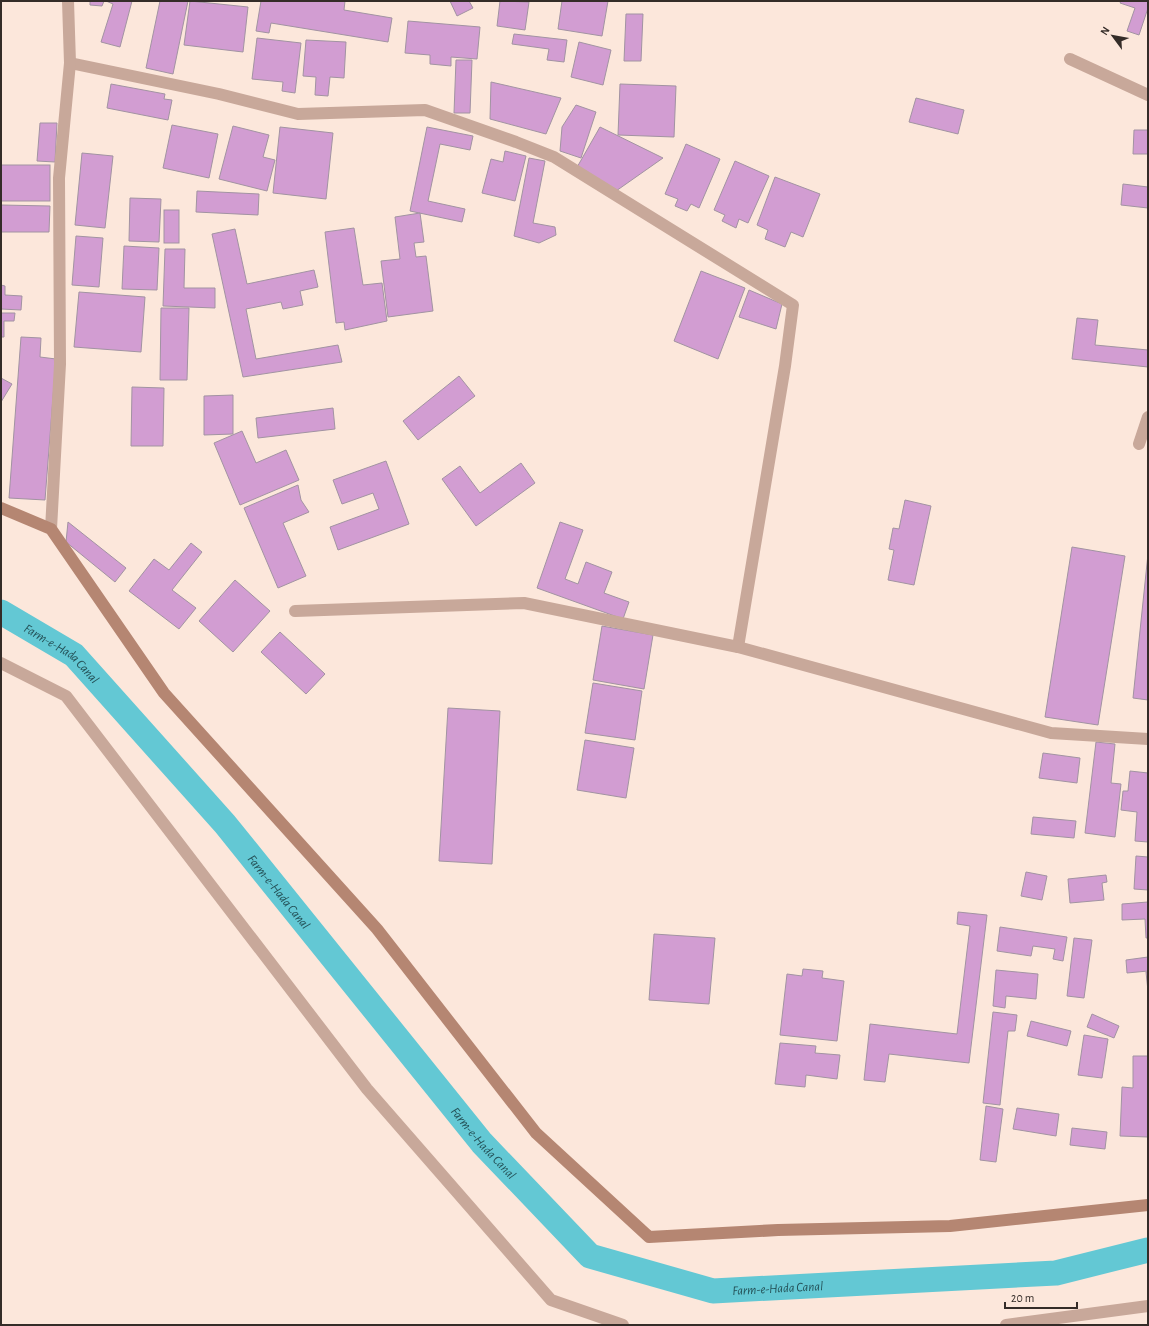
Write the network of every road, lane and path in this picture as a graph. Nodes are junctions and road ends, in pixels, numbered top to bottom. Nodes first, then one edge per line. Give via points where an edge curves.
1 (68, 1) edge
2 (1070, 59) dead end
3 (70, 63) junction
4 (1148, 96) edge
5 (1148, 417) edge
6 (1139, 444) dead end
7 (1, 508) edge
8 (51, 529) junction
9 (295, 611) dead end
10 (738, 647) junction
11 (1, 664) edge
12 (1148, 739) edge
13 (1148, 1205) edge
14 (1148, 1306) edge
15 (623, 1325) edge
16 (1006, 1325) edge

1 - 3 street
2 - 4 street
3 - 8 street via 59,178 60,364
3 - 10 street via 219,94 298,114 425,110 554,157 793,306
5 - 6 street
7 - 8 street
8 - 13 street via 164,693 377,930 536,1133 649,1237 778,1230 950,1226
9 - 10 street via 524,603
10 - 12 street via 1051,733
11 - 15 street via 66,696 367,1089 551,1300
14 - 16 street

